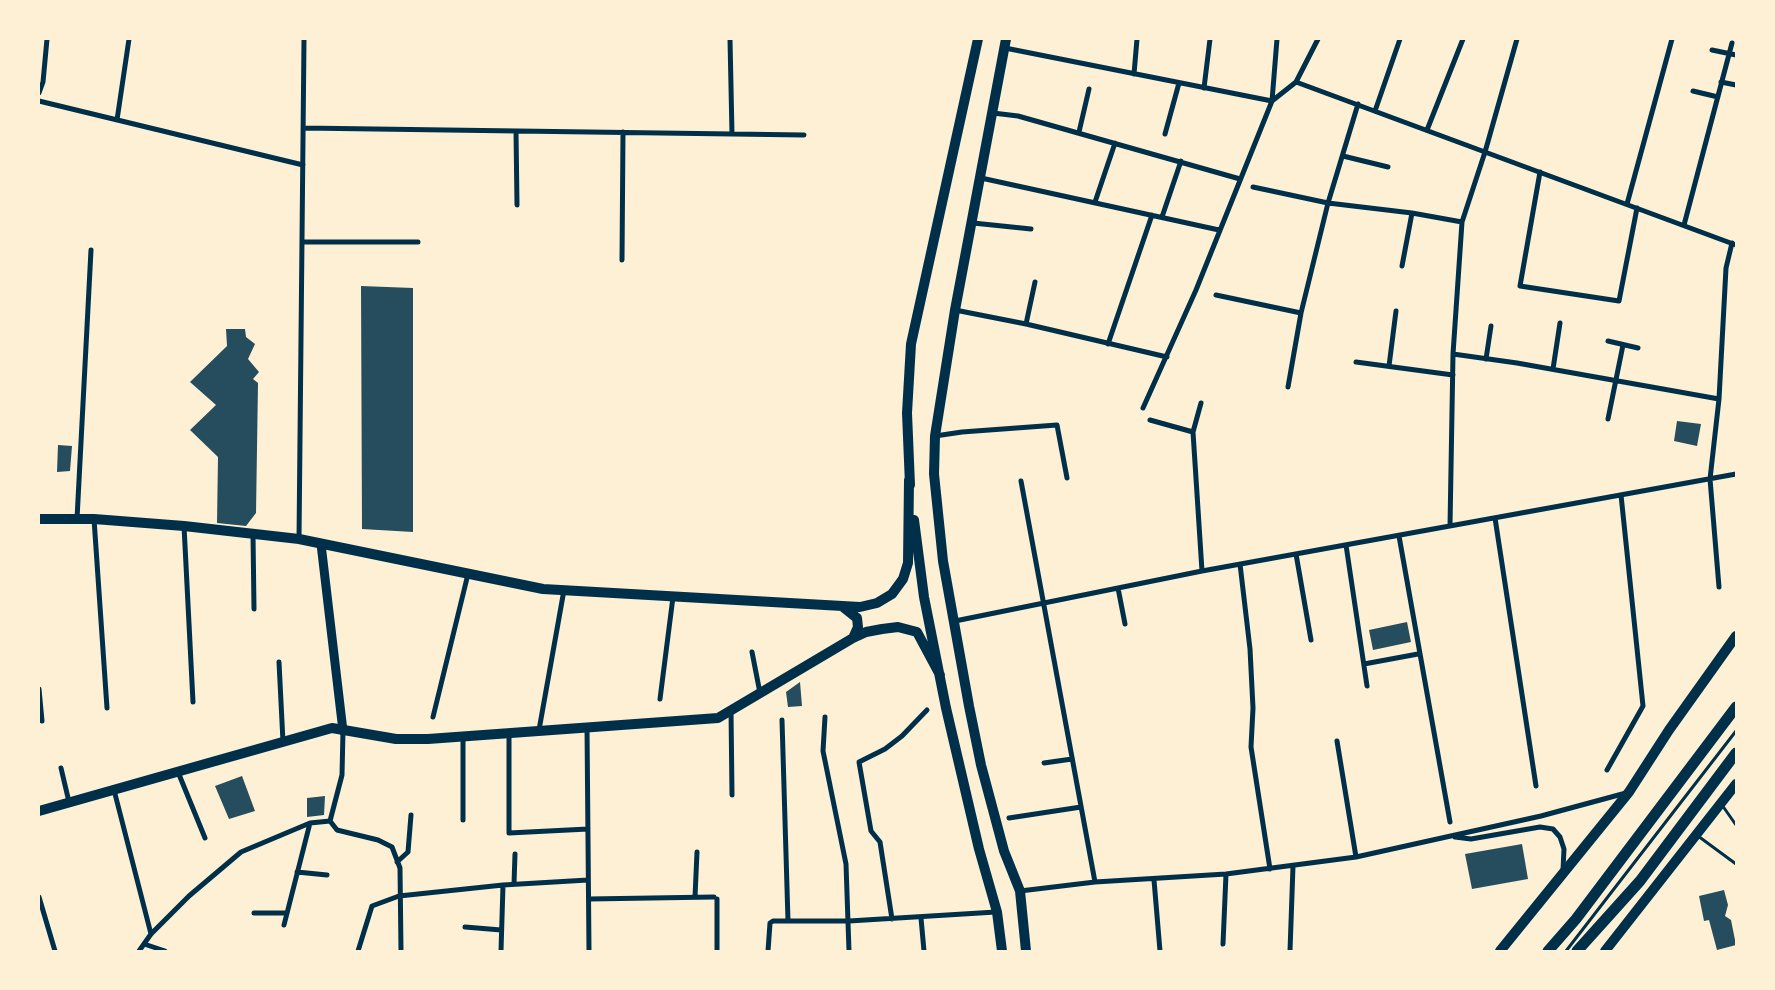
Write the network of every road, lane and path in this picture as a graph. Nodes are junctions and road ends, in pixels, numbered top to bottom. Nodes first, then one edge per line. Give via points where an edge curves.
1 (47, 39) edge
2 (129, 39) edge
3 (304, 39) edge
4 (730, 39) edge
5 (978, 39) edge
6 (1137, 39) edge
7 (1210, 39) edge
8 (1277, 39) edge
9 (1318, 39) edge
10 (1400, 39) edge
11 (1464, 39) edge
12 (1517, 39) edge
13 (1672, 39) edge
14 (1005, 43) edge
15 (1732, 43) dead end
16 (1712, 50) dead end
17 (1729, 54) junction
18 (1736, 55) edge
19 (1134, 74) junction
20 (1296, 82) junction
21 (1721, 82) junction
22 (1179, 83) junction
23 (1736, 85) edge
24 (1204, 88) junction
25 (1089, 89) dead end
26 (1693, 91) dead end
27 (39, 93) edge
28 (1718, 97) junction
29 (39, 101) edge
30 (1272, 101) junction
31 (1358, 104) junction
32 (1375, 111) junction
33 (992, 112) junction
34 (117, 120) junction
35 (303, 128) junction
36 (1427, 130) junction
37 (516, 131) junction
38 (623, 132) junction
39 (1079, 132) junction
40 (732, 134) junction
41 (1165, 134) dead end
42 (804, 135) dead end
43 (1115, 142) junction
44 (1485, 152) junction
45 (1343, 156) junction
46 (1181, 161) junction
47 (303, 165) junction
48 (1388, 167) dead end
49 (1540, 172) junction
50 (981, 178) junction
51 (1240, 179) junction
52 (1252, 187) dead end
53 (1095, 202) junction
54 (1328, 203) junction
55 (1627, 204) junction
56 (517, 205) dead end
57 (1637, 208) junction
58 (1412, 213) junction
59 (1152, 215) junction
60 (1162, 217) junction
61 (1462, 222) junction
62 (973, 223) junction
63 (1684, 225) junction
64 (1031, 229) dead end
65 (1219, 230) junction
66 (302, 242) junction
67 (418, 242) dead end
68 (1734, 244) edge
69 (92, 250) dead end
70 (622, 260) dead end
71 (1402, 266) dead end
72 (1035, 282) dead end
73 (1216, 295) dead end
74 (955, 310) junction
75 (1396, 311) dead end
76 (1301, 313) junction
77 (1560, 323) dead end
78 (1026, 324) junction
79 (1491, 326) dead end
80 (1608, 341) dead end
81 (1108, 344) junction
82 (1623, 345) junction
83 (1638, 348) dead end
84 (1454, 354) junction
85 (1167, 357) junction
86 (1486, 358) junction
87 (1356, 362) dead end
88 (1389, 366) junction
89 (1553, 369) junction
90 (1453, 375) junction
91 (1617, 380) junction
92 (1288, 386) dead end
93 (1719, 398) junction
94 (1201, 403) dead end
95 (1143, 408) dead end
96 (1608, 419) dead end
97 (1150, 420) dead end
98 (1193, 432) junction
99 (935, 436) junction
100 (1736, 475) edge
101 (1067, 478) dead end
102 (1710, 479) junction
103 (909, 480) junction
104 (1022, 481) dead end
105 (1621, 495) junction
106 (1495, 518) junction
107 (39, 519) edge
108 (77, 519) junction
109 (94, 519) junction
110 (184, 526) junction
111 (1450, 526) junction
112 (253, 534) junction
113 (1399, 536) junction
114 (300, 539) junction
115 (321, 544) junction
116 (1346, 545) junction
117 (1296, 554) junction
118 (1240, 564) junction
119 (1202, 571) junction
120 (468, 574) junction
121 (1719, 587) dead end
122 (1118, 588) junction
123 (564, 590) junction
124 (674, 596) junction
125 (1044, 603) junction
126 (842, 606) junction
127 (254, 609) dead end
128 (955, 621) junction
129 (1125, 624) dead end
130 (1736, 636) edge
131 (853, 638) junction
132 (1311, 640) dead end
133 (752, 652) dead end
134 (1418, 654) junction
135 (279, 662) dead end
136 (1364, 664) junction
137 (940, 675) junction
138 (1367, 686) dead end
139 (39, 689) edge
140 (760, 693) junction
141 (660, 699) dead end
142 (193, 702) dead end
143 (1736, 707) edge
144 (107, 708) dead end
145 (731, 710) junction
146 (926, 710) dead end
147 (433, 717) dead end
148 (825, 717) dead end
149 (782, 720) dead end
150 (42, 722) dead end
151 (587, 726) junction
152 (539, 730) junction
153 (343, 731) junction
154 (1736, 731) edge
155 (509, 732) junction
156 (463, 736) junction
157 (1337, 741) dead end
158 (283, 742) junction
159 (1736, 752) edge
160 (1072, 759) junction
161 (1044, 763) dead end
162 (61, 768) dead end
163 (1607, 770) dead end
164 (178, 772) junction
165 (1736, 784) edge
166 (1536, 786) dead end
167 (114, 790) junction
168 (1629, 792) junction
169 (732, 795) dead end
170 (69, 802) junction
171 (1722, 805) junction
172 (1081, 807) junction
173 (39, 811) edge
174 (411, 815) dead end
175 (1009, 818) dead end
176 (463, 820) dead end
177 (330, 821) junction
178 (310, 822) junction
179 (1450, 822) dead end
180 (1736, 825) edge
181 (588, 829) junction
182 (1452, 836) junction
183 (1697, 836) junction
184 (205, 838) dead end
185 (697, 852) dead end
186 (515, 854) dead end
187 (1356, 857) junction
188 (397, 862) junction
189 (1736, 864) edge
190 (1293, 866) junction
191 (1270, 869) junction
192 (297, 872) junction
193 (1226, 874) junction
194 (327, 875) dead end
195 (1563, 875) junction
196 (588, 880) junction
197 (1154, 880) junction
198 (1095, 882) junction
199 (502, 884) junction
200 (514, 884) junction
201 (1020, 891) junction
202 (39, 896) edge
203 (399, 896) junction
204 (695, 897) junction
205 (589, 899) junction
206 (997, 912) junction
207 (254, 913) dead end
208 (287, 913) junction
209 (920, 918) junction
210 (892, 919) junction
211 (788, 920) junction
212 (849, 922) junction
213 (284, 925) dead end
214 (464, 927) dead end
215 (502, 930) junction
216 (151, 934) junction
217 (144, 944) junction
218 (1223, 944) dead end
219 (55, 951) edge
220 (140, 951) edge
221 (165, 951) edge
222 (358, 951) edge
223 (401, 951) edge
224 (501, 951) edge
225 (589, 951) edge
226 (717, 951) edge
227 (768, 951) edge
228 (849, 951) edge
229 (924, 951) edge
230 (1002, 951) edge
231 (1026, 951) edge
232 (1160, 951) edge
233 (1290, 951) edge
234 (1500, 951) edge
235 (1548, 951) edge
236 (1566, 951) edge
237 (1577, 951) edge
238 (1605, 951) edge

1 - 27 street
2 - 34 street
3 - 35 street
4 - 40 street
5 - 103 main road via 911,344 906,413
6 - 19 street
7 - 24 street
8 - 30 street
9 - 20 street
10 - 32 street
11 - 36 street
12 - 44 street
13 - 55 street
14 - 19 street
14 - 33 main road
15 - 17 street
16 - 17 street
17 - 18 street
17 - 21 street
19 - 22 street
20 - 30 street
20 - 31 street
21 - 23 street
21 - 28 street
22 - 24 street
22 - 41 street
24 - 30 street
25 - 39 street
26 - 28 street
28 - 63 street
29 - 34 street
30 - 51 street
31 - 32 street
31 - 45 street
32 - 36 street
33 - 39 street
33 - 50 main road
34 - 47 street
35 - 37 street
35 - 47 street
36 - 44 street
37 - 38 street
37 - 56 street
38 - 40 street
38 - 70 street
39 - 43 street
40 - 42 street
43 - 46 street
43 - 53 street
44 - 49 street
44 - 61 street
45 - 48 street
45 - 54 street
46 - 51 street
46 - 60 street
47 - 66 street
49 - 55 street
49 - 57 street via 1520,286 1619,301
50 - 53 street
50 - 62 main road
51 - 65 street
52 - 54 street
53 - 59 street
54 - 58 street
54 - 76 street
55 - 57 street
57 - 63 street
58 - 61 street
58 - 71 street
59 - 60 street
59 - 81 street
60 - 65 street
61 - 84 street
62 - 64 street
62 - 74 main road
63 - 68 street
65 - 85 street
66 - 67 street
66 - 114 street
68 - 93 street via 1726,268
69 - 108 street
72 - 78 street
73 - 76 street
74 - 78 street
74 - 99 main road
75 - 88 street
76 - 92 street
77 - 89 street
78 - 81 street
79 - 86 street
80 - 82 street
81 - 85 street
82 - 83 street
82 - 91 street
84 - 86 street
84 - 90 street
85 - 95 street
86 - 89 street
87 - 88 street
88 - 90 street
89 - 91 street
90 - 111 street
91 - 93 street
91 - 96 street
93 - 102 street
94 - 98 street
97 - 98 street
98 - 119 street
99 - 101 street via 1057,425
99 - 128 main road via 934,474 940,532
100 - 102 street
102 - 105 street
102 - 121 street
103 - 126 main road via 908,563 903,580 892,594 877,603 860,607
103 - 137 main road via 924,597
104 - 125 street
105 - 106 street
105 - 163 street via 1643,706
106 - 111 street
106 - 166 street
107 - 108 main road
108 - 109 main road
109 - 110 main road
109 - 144 street
110 - 112 main road
110 - 142 street
111 - 113 street
112 - 114 main road
112 - 127 street
113 - 116 street
113 - 134 street
114 - 115 main road
115 - 120 main road
115 - 153 street
116 - 117 street
116 - 136 street
117 - 118 street
117 - 132 street
118 - 119 street
118 - 191 street via 1254,708 1251,747
119 - 122 street
120 - 123 main road
120 - 147 street
122 - 125 street
122 - 129 street
123 - 124 main road
123 - 152 street
124 - 126 main road
124 - 141 street
125 - 128 street
125 - 160 street
126 - 131 main road via 857,618 858,627
128 - 201 main road via 981,765 1004,851
130 - 168 main road
131 - 137 main road via 866,632 898,627 917,632
131 - 140 main road
133 - 140 street
134 - 136 street
134 - 179 street
135 - 158 street
136 - 138 street
137 - 206 main road via 979,849
139 - 150 street
140 - 145 main road
143 - 235 highway via 1576,920
145 - 151 main road via 718,718
145 - 169 street
146 - 210 street via 890,745 859,762 871,831 880,842
148 - 212 street via 822,751 846,864
149 - 211 street
151 - 152 main road
151 - 181 street
152 - 155 main road
153 - 156 main road via 396,739
153 - 158 main road via 332,728
153 - 177 street via 342,775
154 - 236 lane
155 - 156 main road
155 - 181 street via 508,833
156 - 176 street
157 - 187 street
158 - 164 main road
159 - 237 highway via 1640,881
160 - 161 street
160 - 172 street
162 - 170 street
164 - 167 main road
164 - 184 street
165 - 171 main road
167 - 170 main road
167 - 216 street
168 - 182 street
168 - 195 main road
170 - 173 main road
171 - 180 lane
171 - 183 main road
172 - 175 street
172 - 198 street
174 - 188 street via 408,852
177 - 178 street
177 - 188 street via 337,830 392,846
178 - 192 street
178 - 216 street via 241,852 208,878
181 - 196 street
182 - 187 street
182 - 195 street via 1471,839 1540,826 1553,829 1564,849
183 - 189 lane
183 - 238 main road
185 - 204 street
186 - 200 street
187 - 190 street
188 - 203 street via 400,868
190 - 191 street
190 - 233 street
191 - 193 street
192 - 194 street
192 - 208 street
193 - 197 street
193 - 218 street
195 - 234 main road
196 - 200 street
196 - 205 street
197 - 198 street
197 - 232 street
198 - 201 street
199 - 200 street
199 - 203 street
199 - 215 street
201 - 231 main road
202 - 219 street
203 - 222 street via 372,906
203 - 223 street
204 - 205 street
204 - 226 street via 715,898
205 - 225 street
206 - 209 street
206 - 230 main road
207 - 208 street
208 - 213 street
209 - 210 street
209 - 229 street
210 - 212 street
211 - 212 street
211 - 227 street via 770,923
212 - 228 street
214 - 215 street
215 - 224 street
216 - 217 street
217 - 220 street
217 - 221 street

